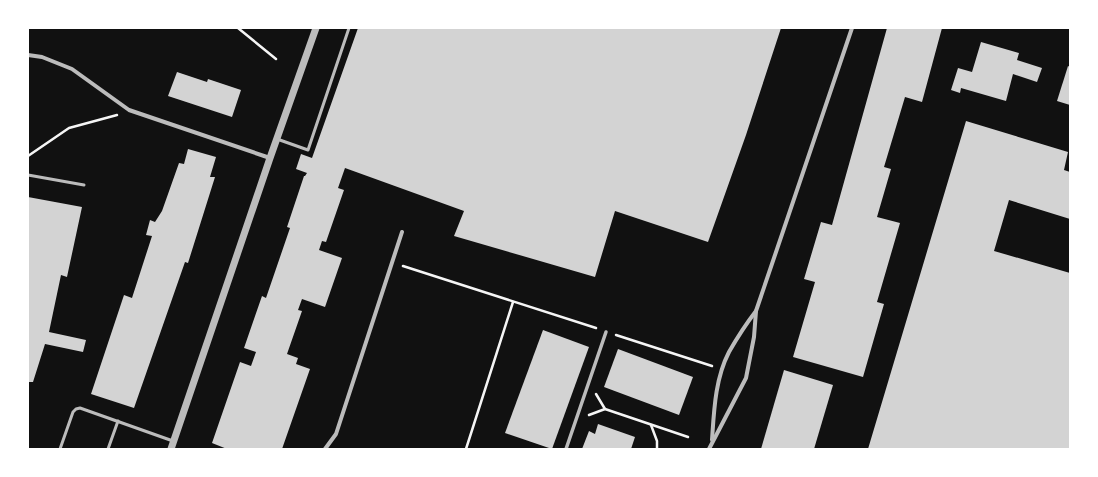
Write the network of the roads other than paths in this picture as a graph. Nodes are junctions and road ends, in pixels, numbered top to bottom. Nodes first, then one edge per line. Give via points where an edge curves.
1 (316, 28) edge
2 (350, 28) edge
3 (852, 28) edge
4 (28, 55) edge
5 (277, 138) junction
6 (270, 158) junction
7 (28, 175) edge
8 (84, 185) dead end
9 (402, 232) dead end
10 (756, 311) junction
11 (606, 332) dead end
12 (118, 421) junction
13 (173, 441) junction
14 (712, 442) junction
15 (60, 449) edge
16 (108, 449) edge
17 (171, 449) edge
18 (326, 449) edge
19 (566, 449) edge
20 (709, 449) edge

1 - 5 street
2 - 5 lane via 308,150
3 - 10 street
4 - 6 street via 42,57 72,69 129,110
5 - 6 street
6 - 13 street
7 - 8 lane
9 - 18 street via 336,434
10 - 14 street via 746,378
10 - 14 street via 728,354 720,376
11 - 19 street
12 - 13 lane
12 - 15 lane via 80,408 76,409
12 - 16 lane
13 - 17 street
14 - 20 street

